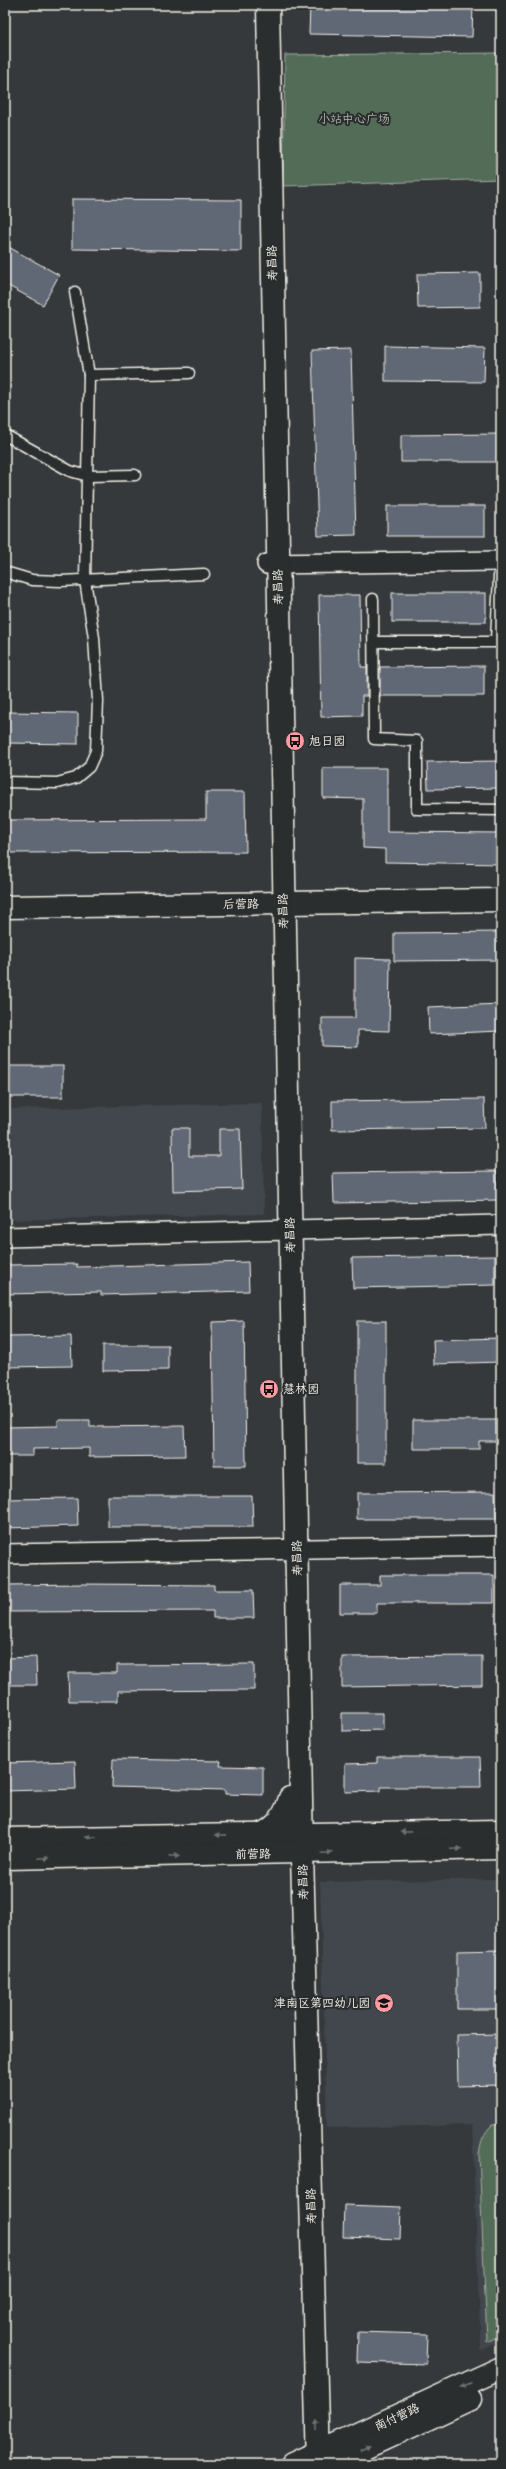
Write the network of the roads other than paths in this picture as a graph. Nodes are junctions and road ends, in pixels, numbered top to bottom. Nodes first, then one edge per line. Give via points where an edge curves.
1 (257, 5) edge
2 (268, 5) edge
3 (75, 292) dead end
4 (189, 373) dead end
5 (89, 375) junction
6 (5, 435) edge
7 (135, 475) dead end
8 (88, 476) junction
9 (272, 564) junction
10 (500, 568) edge
11 (5, 572) edge
12 (204, 574) dead end
13 (85, 580) junction
14 (373, 599) dead end
15 (374, 642) junction
16 (499, 642) edge
17 (5, 782) edge
18 (501, 810) edge
19 (501, 900) edge
20 (278, 904) junction
21 (5, 908) edge
22 (501, 1225) edge
23 (285, 1230) junction
24 (5, 1237) edge
25 (501, 1546) edge
26 (292, 1550) junction
27 (5, 1554) edge
28 (296, 1798) junction
29 (501, 1831) edge
30 (5, 1839) edge
31 (294, 1840) junction
32 (260, 1844) junction
33 (501, 1848) edge
34 (5, 1858) edge
35 (501, 2368) edge
36 (501, 2384) edge
37 (311, 2462) edge

1 - 9 street, 寿昌路
2 - 9 street, 寿昌路
3 - 5 lane
4 - 5 lane
5 - 8 lane
6 - 8 lane via 70,470
7 - 8 lane
8 - 13 lane
9 - 10 street
9 - 20 street, 寿昌路
10 - 16 lane
11 - 13 lane via 32,580
12 - 13 lane
13 - 17 lane via 94,638 98,701 96,751 89,767 76,778 57,783
14 - 15 lane
15 - 16 lane
15 - 18 lane via 374,739 417,741 417,809
19 - 20 street, 后营路
20 - 21 street, 后营路
20 - 23 street, 寿昌路
22 - 23 street
23 - 24 street
23 - 26 street, 寿昌路
25 - 26 street
26 - 27 street
26 - 28 street, 寿昌路
28 - 31 street, 寿昌路
28 - 32 street
29 -> 31 street
32 -> 30 street, 前营路
31 - 32 street via 275,1848
31 -> 33 street
31 - 37 street, 寿昌路
34 -> 32 street, 前营路
35 -> 37 street, 南付营路
37 -> 36 street, 南付营路 via 398,2434

